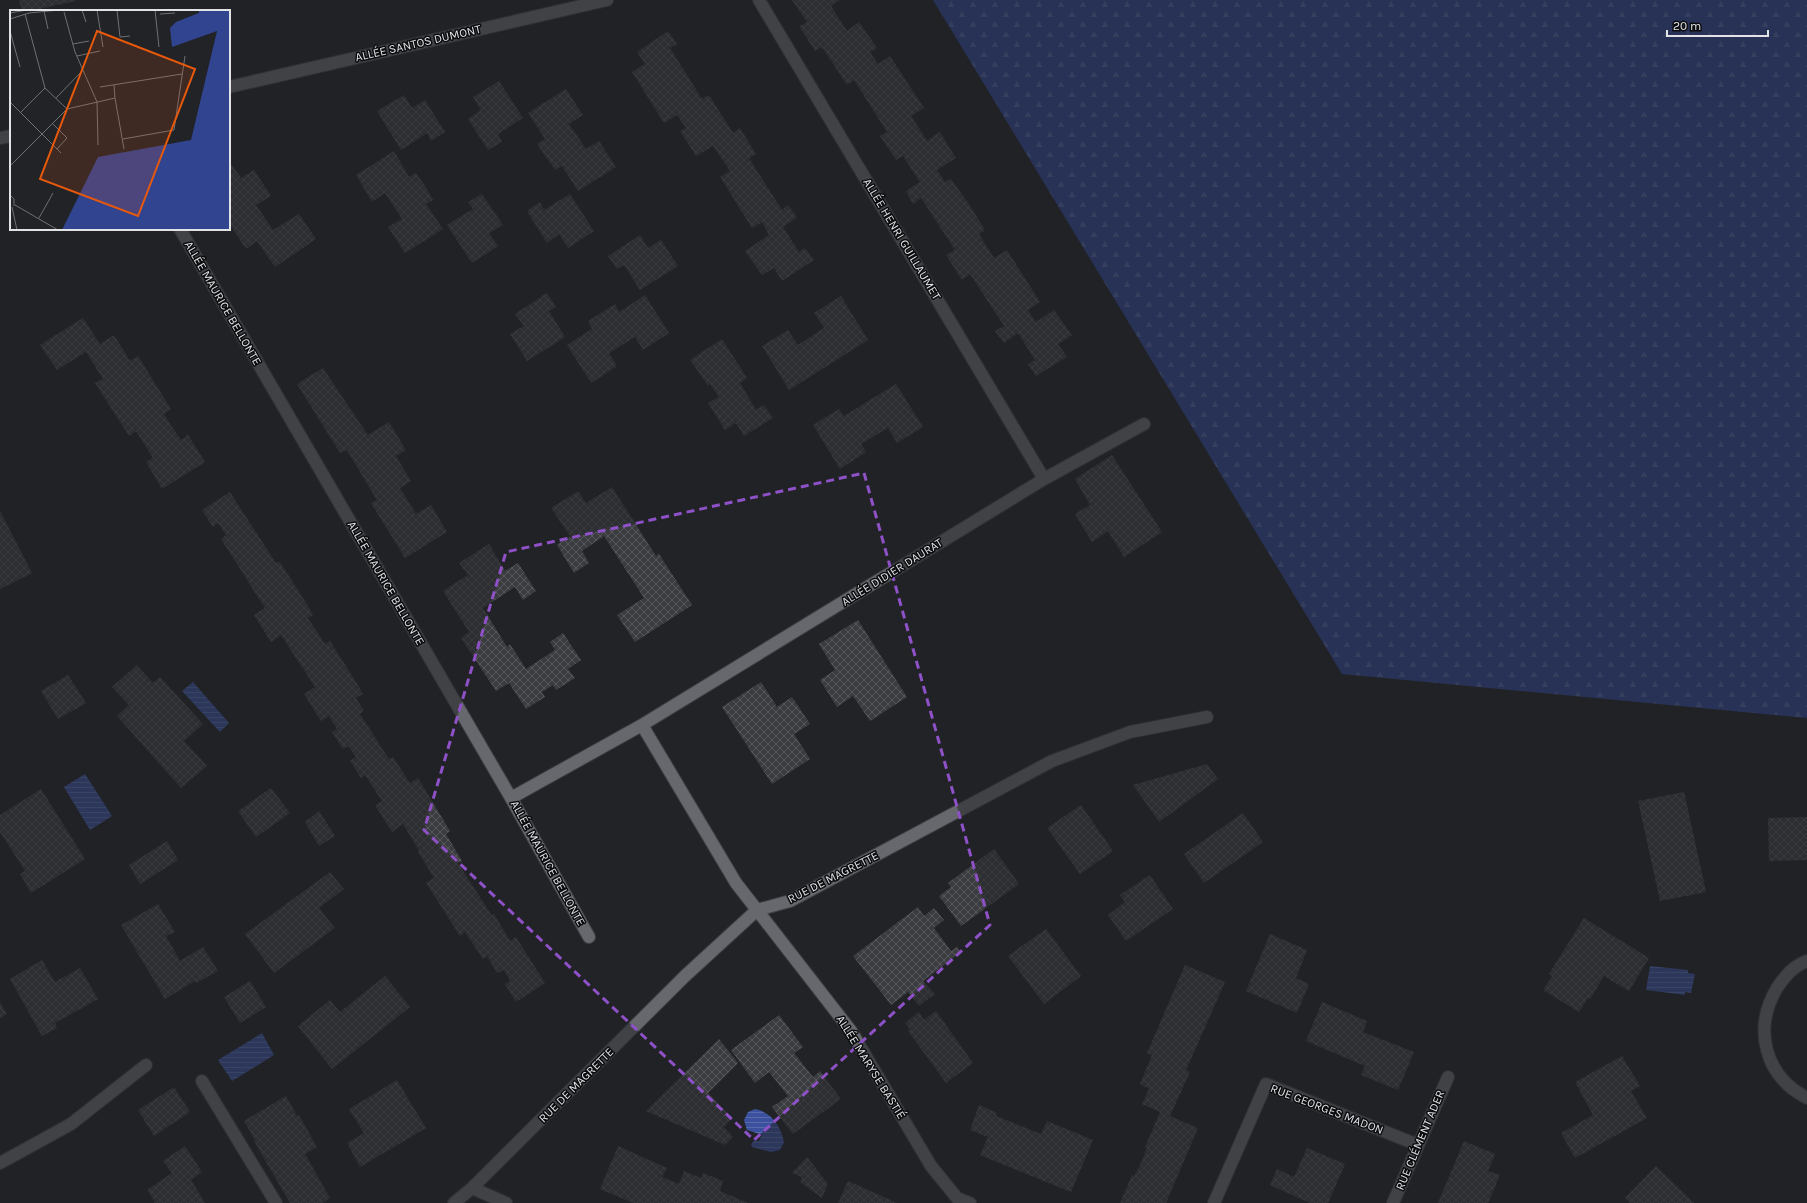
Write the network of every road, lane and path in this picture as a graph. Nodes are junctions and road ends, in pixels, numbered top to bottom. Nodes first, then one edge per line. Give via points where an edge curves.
1 (607, 0) edge
2 (759, 0) edge
3 (230, 87) edge
4 (10, 136) edge
5 (0, 138) edge
6 (181, 230) edge
7 (1144, 424) dead end
8 (1044, 479) junction
9 (1207, 717) dead end
10 (642, 725) junction
11 (511, 798) junction
12 (757, 910) junction
13 (589, 937) dead end
14 (1807, 961) edge
15 (146, 1065) dead end
16 (1448, 1077) dead end
17 (202, 1081) dead end
18 (1807, 1098) edge
19 (1418, 1145) junction
20 (0, 1163) edge
21 (472, 1188) junction
22 (956, 1200) edge
23 (276, 1203) edge
24 (454, 1203) edge
25 (506, 1203) edge
26 (970, 1203) edge
27 (1214, 1203) edge
28 (1393, 1203) edge

1 - 3 street, ALLÉE SANTOS DUMONT
2 - 8 street, ALLÉE HENRI GUILLAUMET
4 - 5 street
6 - 11 street, ALLÉE MAURICE BELLONTE
7 - 8 street, ALLÉE DIDIER DAURAT
8 - 10 street, ALLÉE DIDIER DAURAT
9 - 12 street, RUE DE MAGRETTE via 1130,732 1052,761 790,901
10 - 11 street, ALLÉE DIDIER DAURAT
10 - 12 street, ALLÉE MARYSE BASTIÉ via 736,883
11 - 13 street, ALLÉE MAURICE BELLONTE
12 - 21 street, RUE DE MAGRETTE via 684,976
12 - 22 street, ALLÉE MARYSE BASTIÉ via 851,1031 931,1166
14 - 18 street via 1783,979 1769,1001 1764,1027 1767,1053 1778,1074 1795,1092
15 - 20 street via 71,1124
16 - 19 street, RUE CLÉMENT ADER
17 - 23 street
19 - 27 street, RUE GEORGES MADON via 1266,1084
19 - 28 street, RUE CLÉMENT ADER
21 - 24 street, RUE DE MAGRETTE
21 - 25 street
22 - 26 street, ALLÉE MARYSE BASTIÉ

